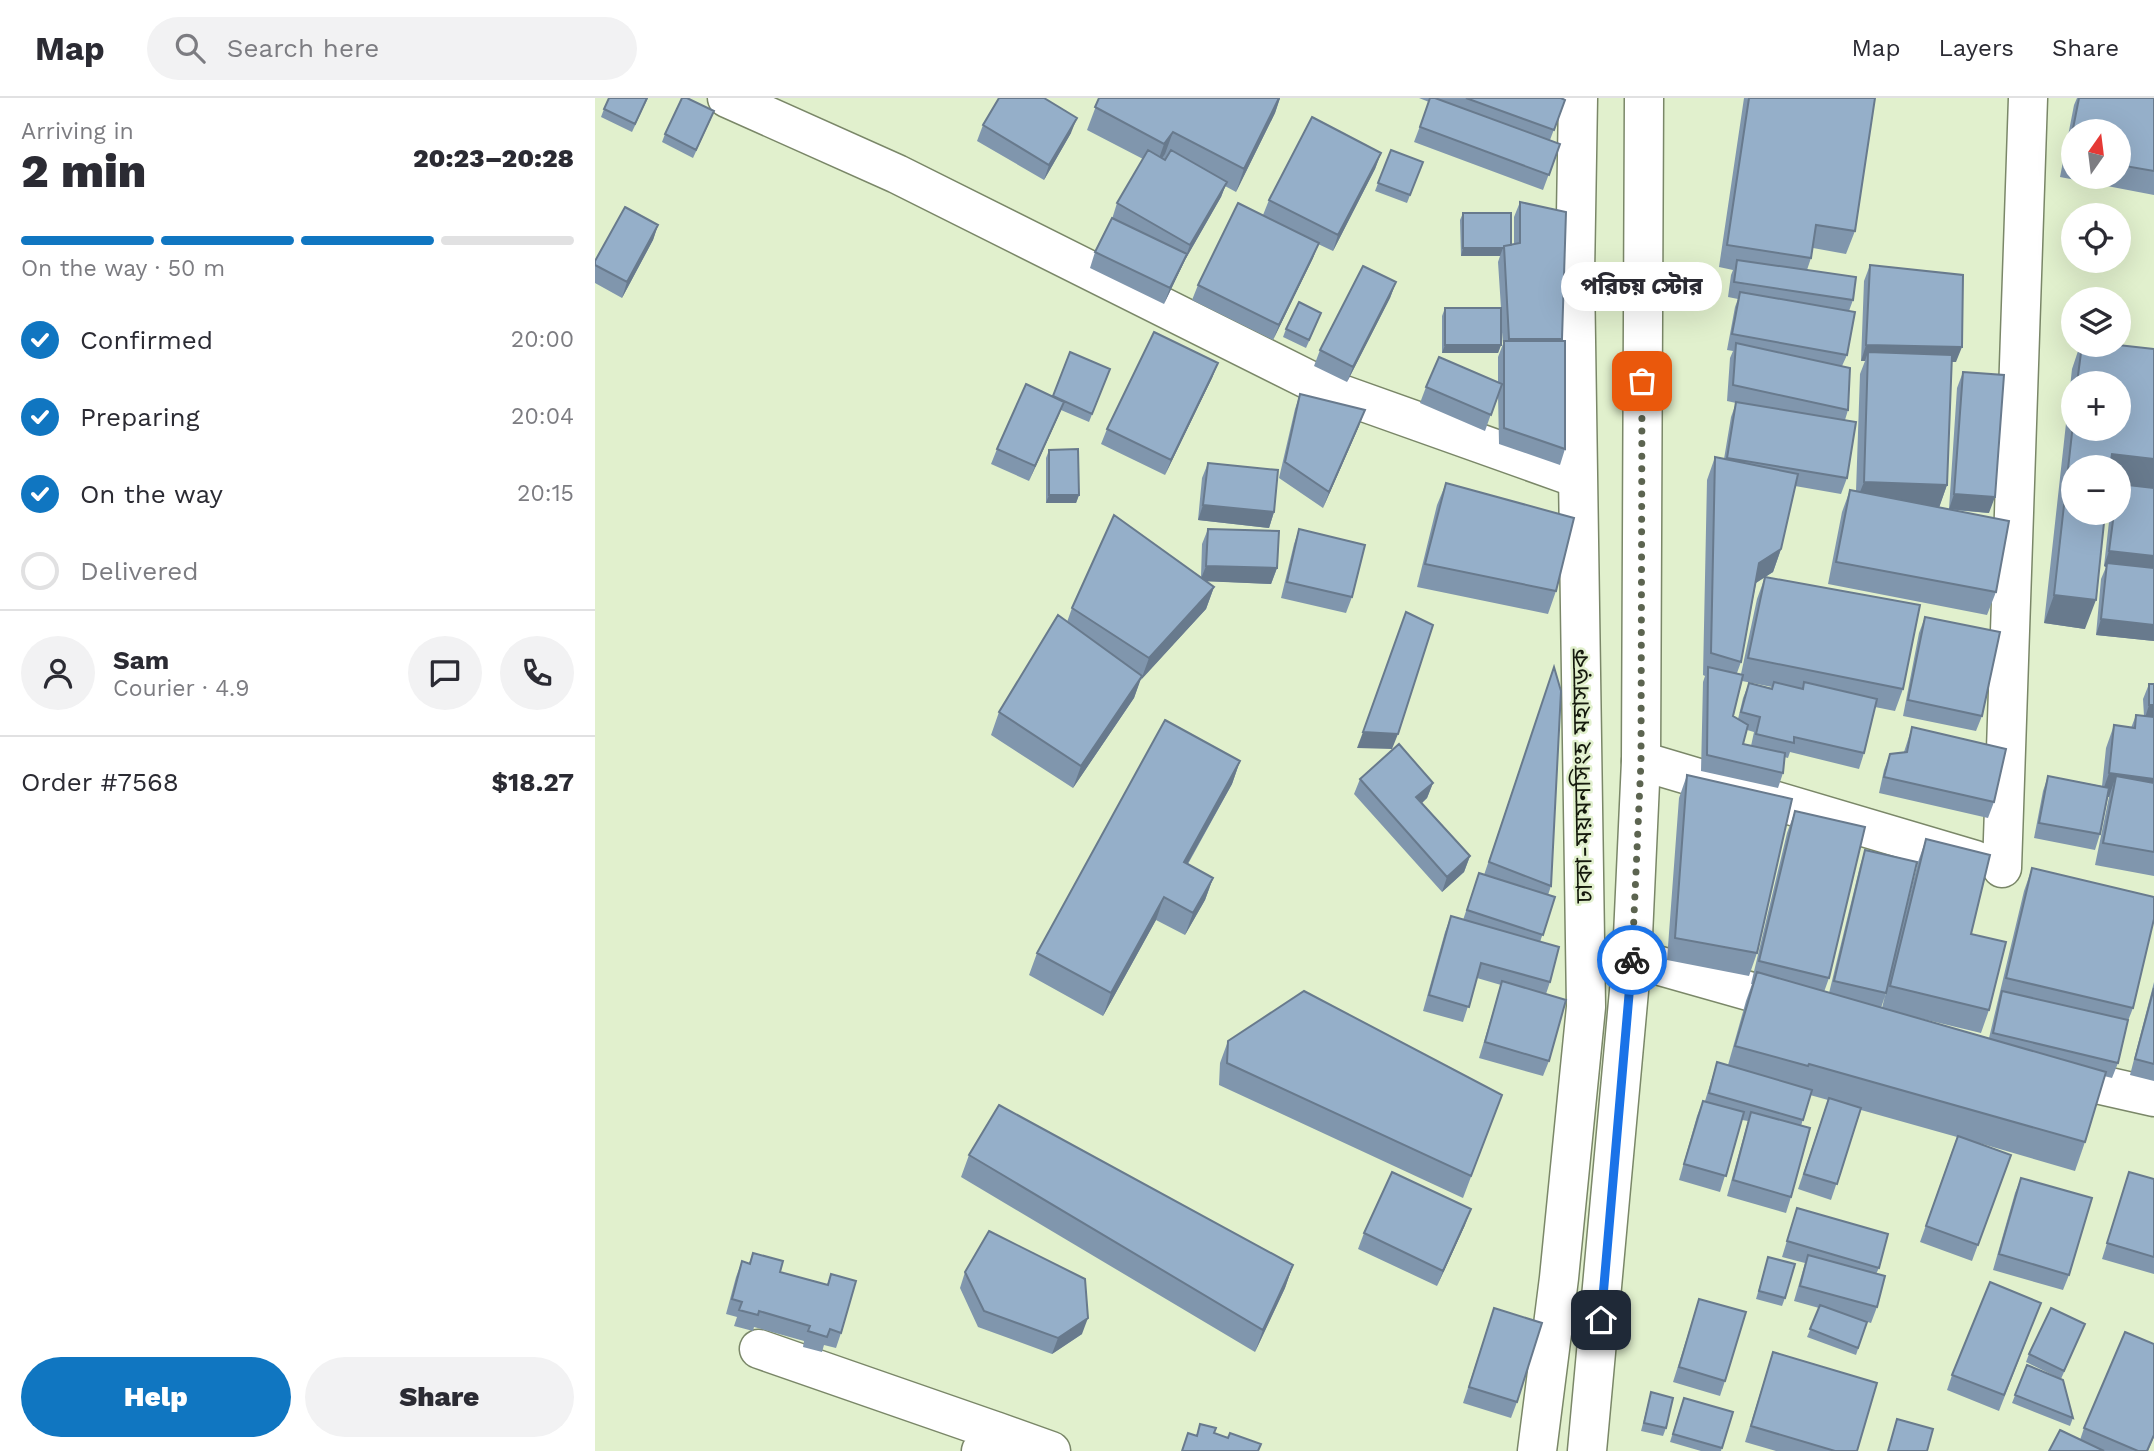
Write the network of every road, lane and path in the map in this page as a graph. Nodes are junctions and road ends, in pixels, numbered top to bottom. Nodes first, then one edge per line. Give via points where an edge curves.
1 (727, 98) edge
2 (1578, 98) edge
3 (1644, 98) edge
4 (2028, 98) edge
5 (1577, 478) junction
6 (1641, 761) junction
7 (2002, 869) junction
8 (2040, 878) edge
9 (1632, 958) junction
10 (1831, 1015) edge
11 (2018, 1066) edge
12 (2154, 1097) edge
13 (759, 1349) dead end
14 (988, 1441) edge
15 (1051, 1451) edge
16 (1537, 1451) edge
17 (1587, 1451) edge

1 - 5 main road via 898,174 1327,389
2 - 5 main road, ঢাকা-ময়মনসিংহ মহাসড়ক
3 - 6 main road, ঢাকা-ময়মনসিংহ মহাসড়ক
4 - 7 main road
5 - 16 main road, ঢাকা-ময়মনসিংহ মহাসড়ক via 1586,1007
6 - 7 main road
6 - 9 main road, ঢাকা-ময়মনসিংহ মহাসড়ক
7 - 8 main road
9 - 10 main road
9 - 17 main road, ঢাকা-ময়মনসিংহ মহাসড়ক
11 - 12 main road
13 - 14 main road
14 - 15 main road

